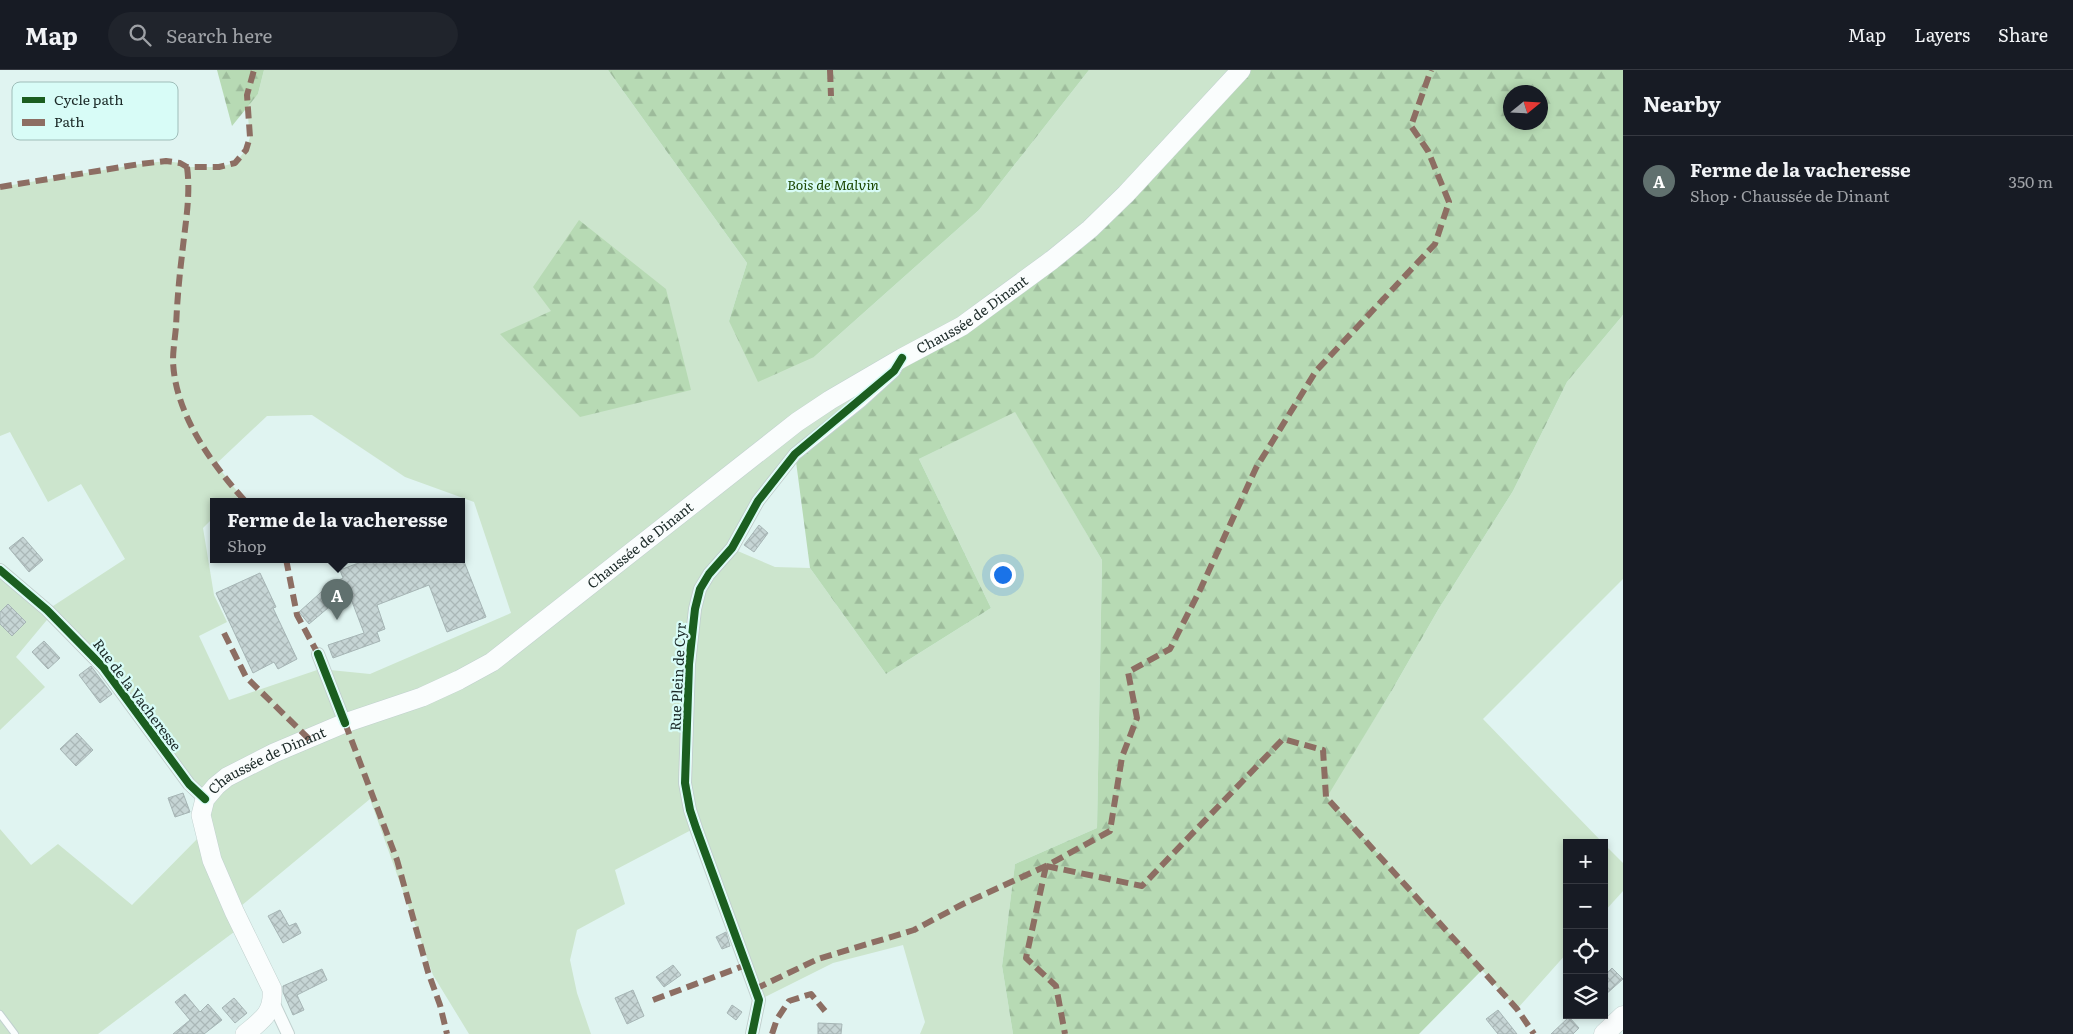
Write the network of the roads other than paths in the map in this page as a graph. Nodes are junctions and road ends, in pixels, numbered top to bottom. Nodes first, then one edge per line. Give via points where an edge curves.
1 (1242, 70) edge
2 (902, 358) junction
3 (0, 570) edge
4 (318, 654) dead end
5 (345, 723) junction
6 (205, 799) junction
7 (273, 1002) junction
8 (0, 1014) edge
9 (1623, 1016) edge
10 (15, 1034) edge
11 (245, 1034) edge
12 (288, 1034) edge
13 (752, 1034) edge
14 (1604, 1034) edge

1 - 2 main road, Chaussée de Dinant via 1090,229 1008,294 970,320
2 - 5 main road, Chaussée de Dinant via 797,422 492,662 422,697
2 - 13 street, Rue Plein de Cyr via 894,372 795,454 758,501 732,548 709,574 700,589 695,609 689,664 685,783 693,819 758,1000
3 - 6 street, Rue de la Vacheresse via 47,610 103,667 189,784
4 - 5 street
5 - 6 main road, Chaussée de Dinant via 227,777
6 - 7 main road, Chaussée de Dinant via 201,815 212,860 272,989
7 - 11 main road via 263,1019
7 - 12 street
8 - 10 lane
9 - 14 main road

